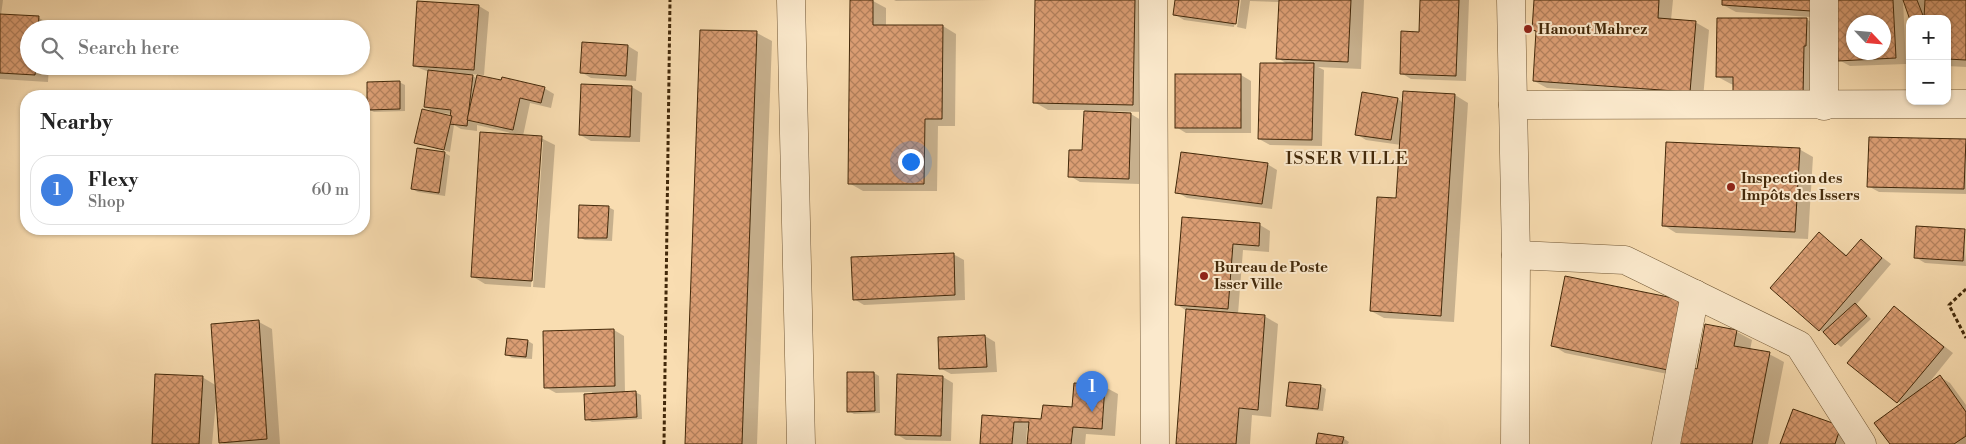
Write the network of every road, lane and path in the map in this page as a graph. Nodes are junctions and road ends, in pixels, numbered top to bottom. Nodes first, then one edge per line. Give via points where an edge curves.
1 (670, 0) edge
2 (791, 0) edge
3 (1154, 0) edge
4 (1511, 0) edge
5 (1824, 0) edge
6 (1966, 104) edge
7 (1513, 105) junction
8 (1824, 106) junction
9 (1516, 255) junction
10 (1966, 289) edge
11 (1695, 294) junction
12 (1966, 338) edge
13 (664, 444) edge
14 (801, 444) edge
15 (1155, 444) edge
16 (1515, 444) edge
17 (1666, 444) edge
18 (1862, 444) edge

1 - 13 path
2 - 14 street
3 - 15 street
4 - 7 street
5 - 8 street
6 - 8 street
7 - 8 street
7 - 9 street
9 - 11 street via 1625,260
9 - 16 street
10 - 12 path via 1950,305
11 - 17 street
11 - 18 street via 1799,345

